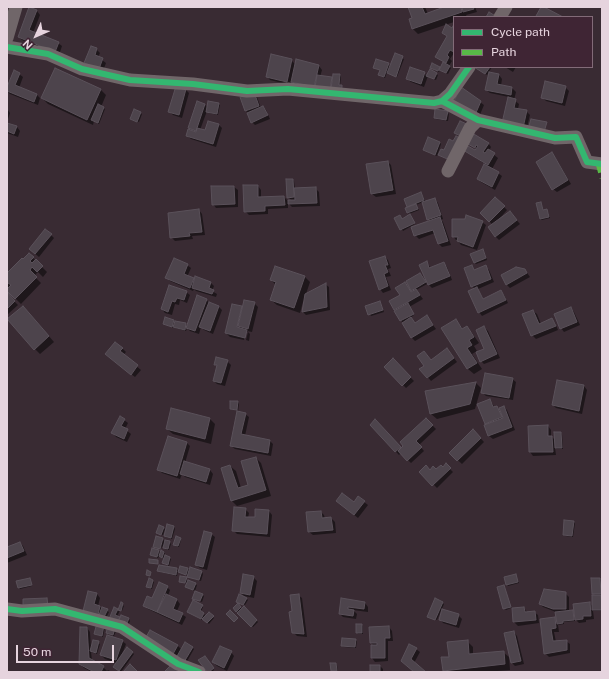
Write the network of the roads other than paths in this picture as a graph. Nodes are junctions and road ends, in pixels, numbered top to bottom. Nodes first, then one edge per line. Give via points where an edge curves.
1 (16, 7) edge
2 (506, 7) edge
3 (501, 16) edge
4 (7, 38) edge
5 (7, 47) edge
6 (468, 68) edge
7 (442, 101) junction
8 (478, 120) junction
9 (602, 164) edge
10 (448, 171) dead end
11 (7, 609) edge
12 (199, 672) edge

1 - 4 street
2 - 3 street
5 - 7 street via 48,54 82,69 130,80 247,91 288,89 434,103
6 - 7 street
7 - 8 street
8 - 9 street via 555,138 576,137 586,162
8 - 10 street via 470,128
11 - 12 street via 55,609 122,627 178,664

